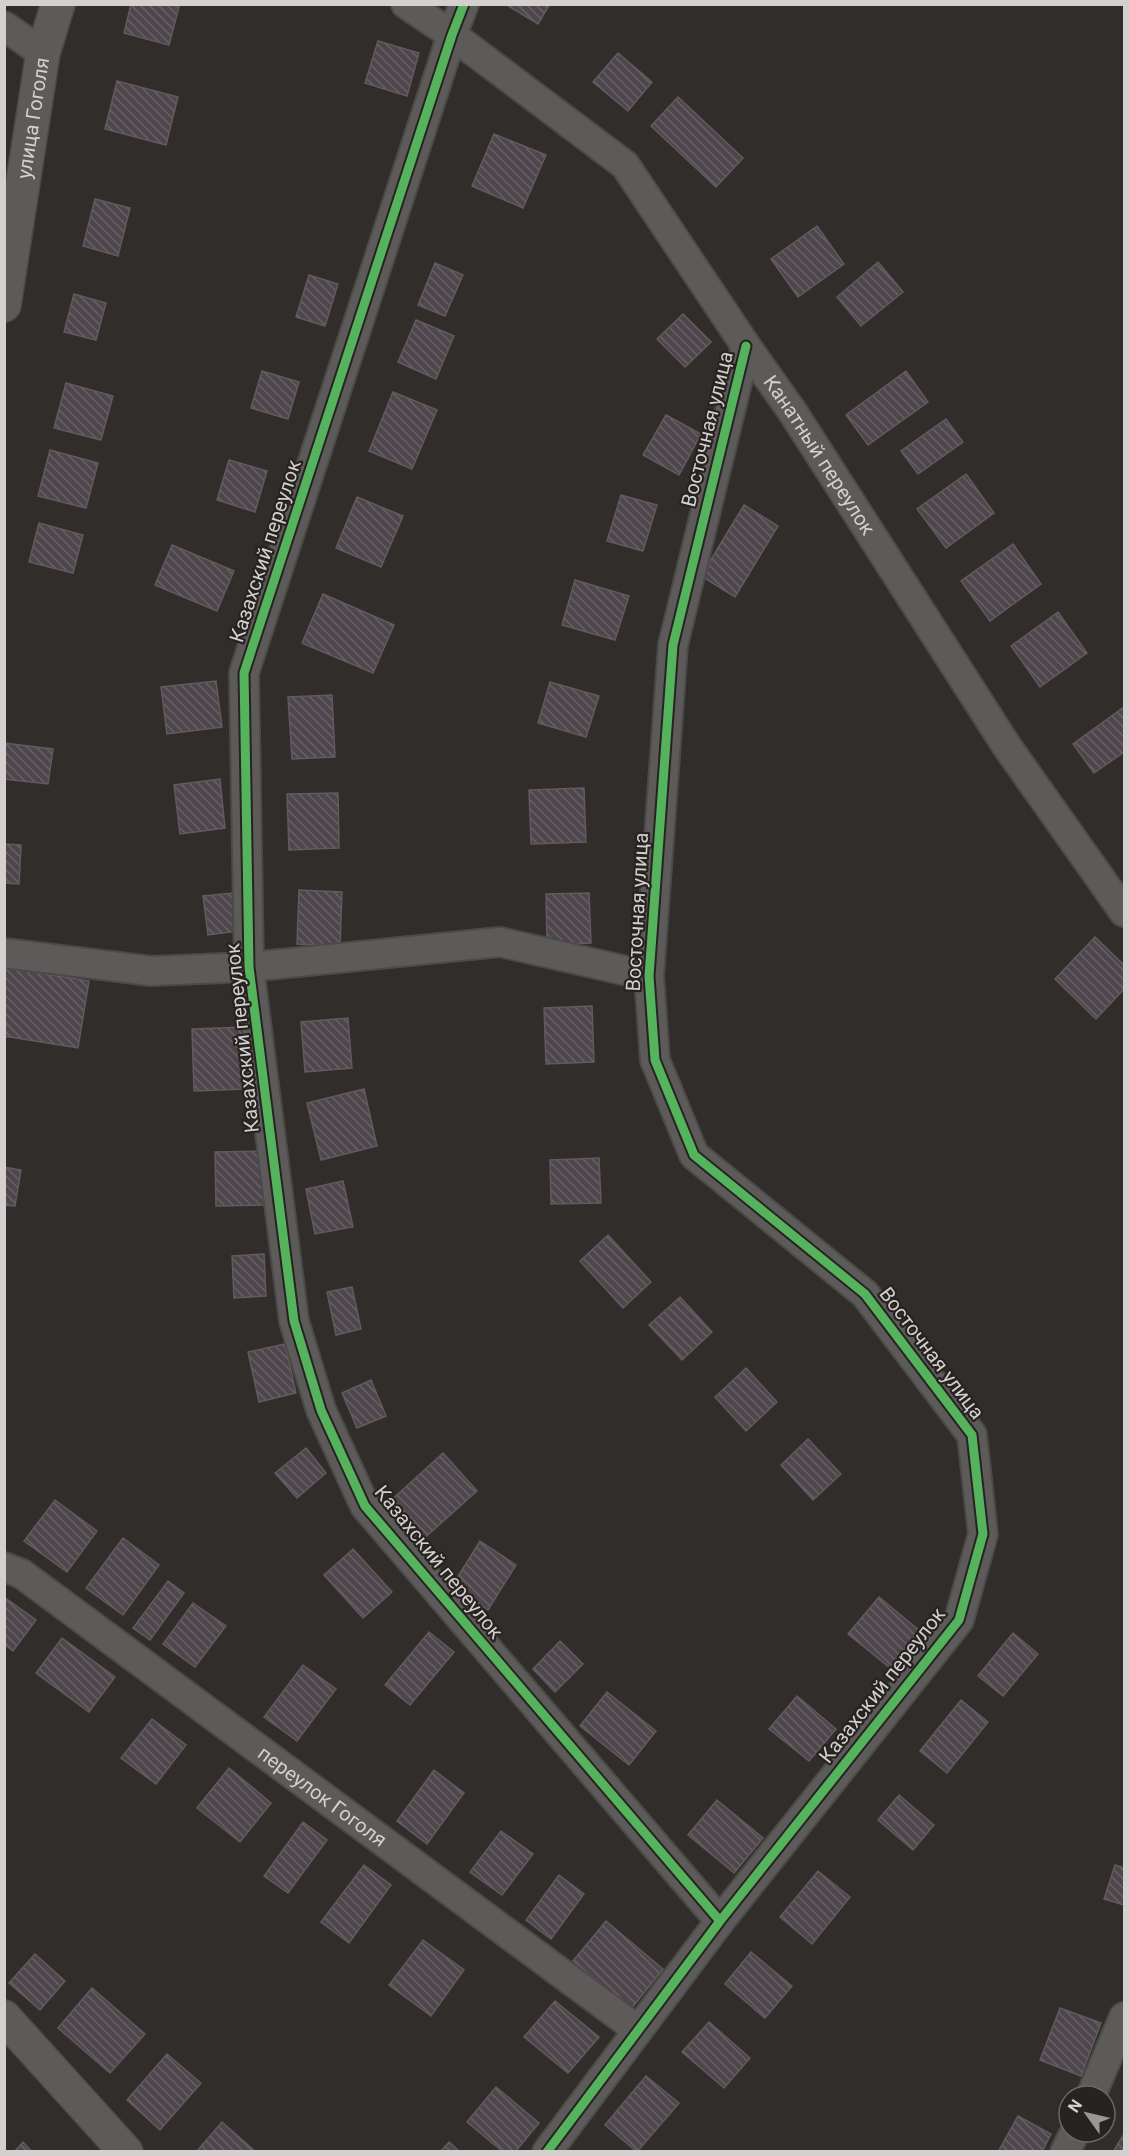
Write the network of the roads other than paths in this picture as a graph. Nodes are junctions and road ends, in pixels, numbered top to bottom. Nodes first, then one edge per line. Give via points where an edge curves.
1 (58, 4) edge
2 (406, 4) edge
3 (464, 4) edge
4 (4, 26) edge
5 (452, 35) junction
6 (44, 52) junction
7 (4, 305) edge
8 (746, 346) junction
9 (1125, 912) edge
10 (4, 953) edge
11 (249, 967) junction
12 (649, 975) junction
13 (972, 1435) joint
14 (4, 1567) edge
15 (720, 1921) junction
16 (4, 2018) edge
17 (1125, 2018) edge
18 (638, 2030) junction
19 (1095, 2084) edge
20 (126, 2151) edge
21 (547, 2151) edge

1 - 6 street, улица Гоголя
2 - 5 street, Канатный переулок
3 - 5 street, Казахский переулок
4 - 6 street
5 - 8 street, Канатный переулок via 625,165
5 - 11 street, Казахский переулок via 244,673
6 - 7 street, улица Гоголя
8 - 9 street, Канатный переулок via 792,411 1008,748
8 - 12 street, Восточная улица via 673,645
10 - 11 street via 151,971
11 - 12 street via 500,942
11 - 15 street, Казахский переулок via 294,1322 321,1410 365,1506
12 - 13 street, Восточная улица via 655,1060 694,1155 865,1294
13 - 15 street, Казахский переулок via 982,1534 959,1620
14 - 18 street, переулок Гоголя via 22,1574
15 - 18 street, Казахский переулок
16 - 20 street
17 - 19 street
18 - 21 street, Казахский переулок

